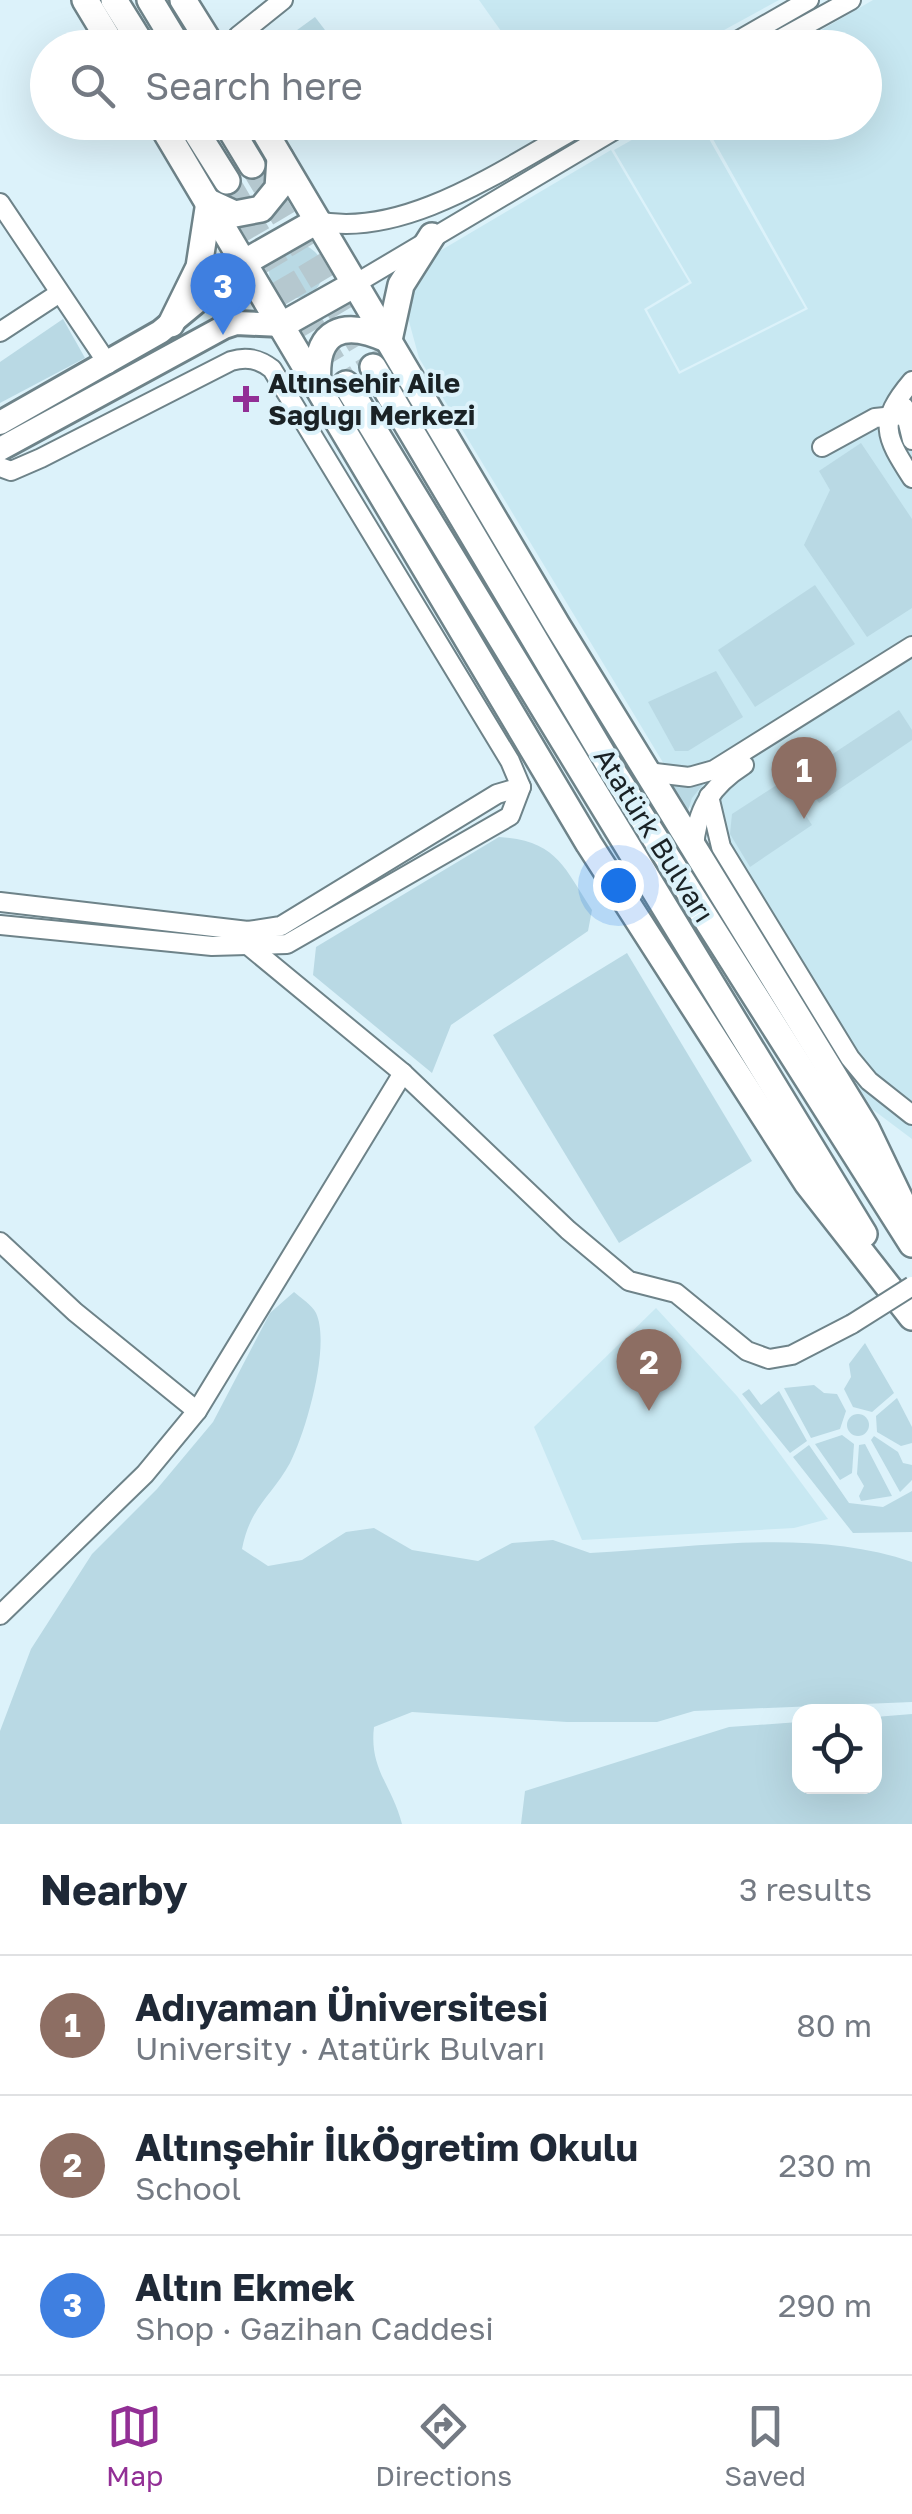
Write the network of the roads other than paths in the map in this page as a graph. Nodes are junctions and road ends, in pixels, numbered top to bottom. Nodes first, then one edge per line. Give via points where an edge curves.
1 (85, 0) edge
2 (114, 0) edge
3 (150, 0) edge
4 (183, 0) edge
5 (284, 0) edge
6 (809, 0) edge
7 (851, 0) edge
8 (103, 30) edge
9 (133, 30) edge
10 (168, 30) edge
11 (202, 30) edge
12 (246, 30) edge
13 (756, 30) edge
14 (797, 30) edge
15 (171, 140) edge
16 (201, 140) edge
17 (237, 140) edge
18 (269, 140) edge
19 (554, 140) edge
20 (597, 140) edge
21 (280, 158) junction
22 (252, 165) tunnel mouth
23 (227, 181) tunnel mouth
24 (208, 202) junction
25 (0, 203) edge
26 (317, 221) junction
27 (432, 236) junction
28 (245, 262) junction
29 (354, 284) junction
30 (58, 294) junction
31 (171, 324) junction
32 (282, 324) junction
33 (0, 332) edge
34 (390, 340) junction
35 (108, 364) junction
36 (373, 367) tunnel mouth
37 (911, 382) edge
38 (346, 384) tunnel mouth
39 (319, 388) junction
40 (897, 414) junction
41 (0, 423) edge
42 (912, 440) edge
43 (822, 447) dead end
44 (0, 449) edge
45 (0, 467) edge
46 (912, 478) edge
47 (912, 646) edge
48 (912, 661) edge
49 (647, 772) junction
50 (709, 796) junction
51 (694, 850) junction
52 (0, 902) edge
53 (0, 925) edge
54 (249, 939) junction
55 (403, 1073) junction
56 (912, 1116) edge
57 (912, 1224) edge
58 (0, 1242) edge
59 (912, 1244) edge
60 (912, 1286) edge
61 (912, 1316) edge
62 (197, 1411) junction
63 (0, 1614) edge

1 - 8 highway
2 - 9 highway
3 - 10 highway
4 - 11 highway
5 - 12 street
6 - 13 street
7 - 14 street
15 - 24 highway
16 - 23 highway
17 - 22 highway
18 - 21 highway
19 - 26 street via 420,211 359,225
20 - 27 street
21 - 24 highway via 278,188 261,209 235,214
21 - 26 highway
24 - 28 highway
24 - 31 highway via 199,267
25 - 30 street
26 - 28 highway
26 - 29 highway
27 - 29 street
27 - 34 highway via 401,284
28 - 31 main road
28 - 32 highway
29 - 32 highway
29 - 34 highway
30 - 33 street
30 - 35 street
31 - 35 main road
32 - 39 highway
32 - 44 main road via 224,327
34 - 39 highway via 358,328 335,333 318,354
34 - 49 highway
35 - 41 main road
36 - 59 highway, Atatürk Bulvarı via 616,775
37 - 40 street
38 - 61 highway, Atatürk Bulvarı
39 - 61 highway via 599,860 807,1183
40 - 42 street
40 - 43 street
40 - 46 street via 889,443
45 - 54 street via 10,471 40,458 231,361 264,362 510,761 520,787 497,794
47 - 49 street via 714,770 689,778
48 - 50 street via 728,776
49 - 51 highway
50 - 51 street via 699,812
50 - 56 street via 721,847 850,1058
51 - 57 highway via 866,1128
52 - 54 street
53 - 54 street
54 - 55 street
55 - 60 street, bridge via 617,1273 676,1293 761,1358 784,1358
55 - 62 street
58 - 62 street
62 - 63 street via 145,1474

